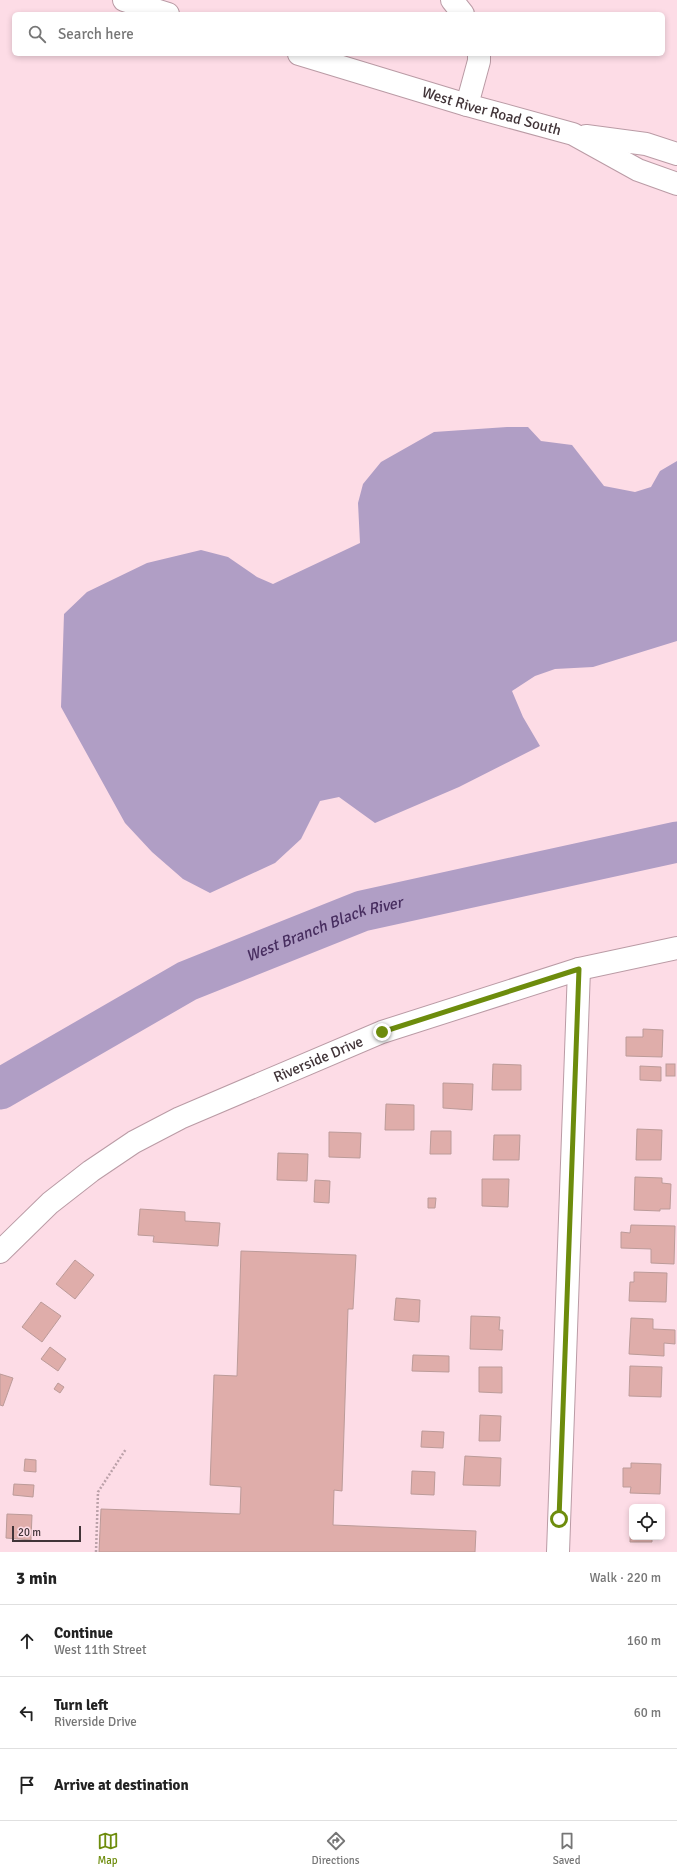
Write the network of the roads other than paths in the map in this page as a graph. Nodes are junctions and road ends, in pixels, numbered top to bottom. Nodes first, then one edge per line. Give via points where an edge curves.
1 (124, 0) edge
2 (452, 0) edge
3 (162, 12) edge
4 (461, 12) edge
5 (306, 56) edge
6 (479, 56) edge
7 (467, 105) junction
8 (573, 134) junction
9 (677, 154) edge
10 (677, 184) edge
11 (677, 948) edge
12 (579, 969) junction
13 (0, 1252) edge
14 (558, 1552) edge

1 - 3 street
2 - 4 street
5 - 7 street, West River Road South
6 - 7 street
7 - 8 street, West River Road South
8 - 9 street via 646,144
8 - 10 street, West River Road South via 638,170
11 - 12 street, Riverside Drive
12 - 13 street, Riverside Drive via 382,1032 180,1118 134,1142 91,1171 50,1203
12 - 14 street

